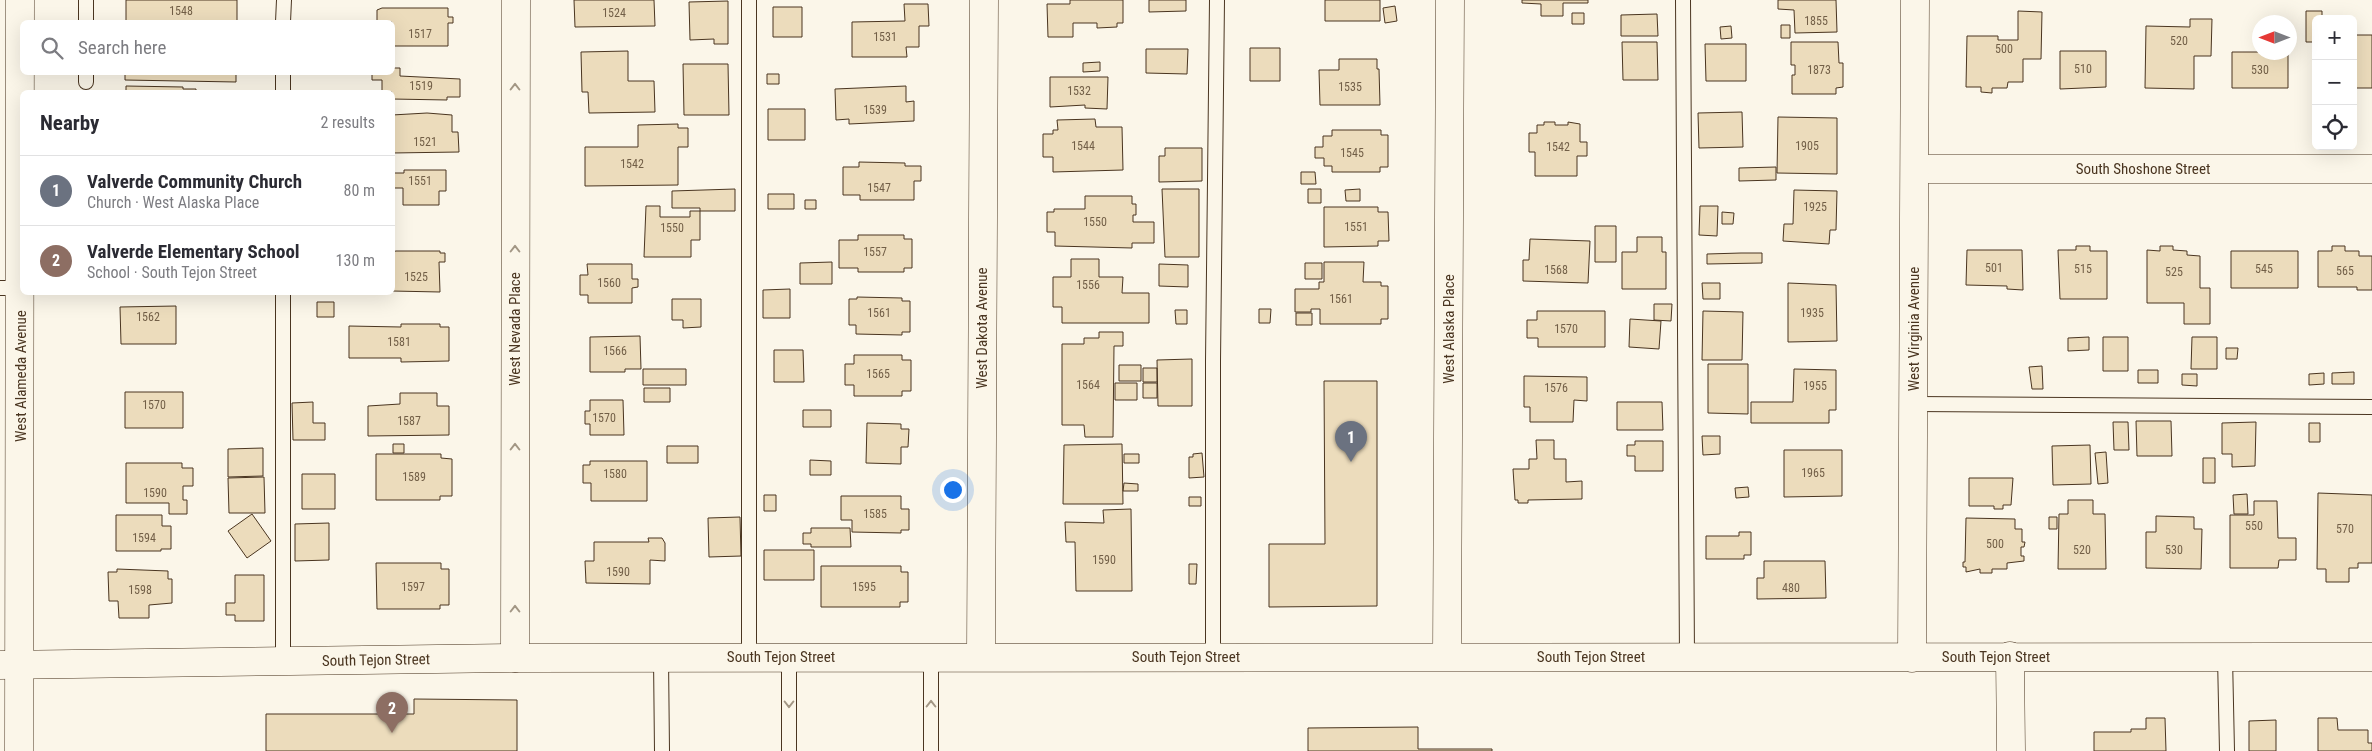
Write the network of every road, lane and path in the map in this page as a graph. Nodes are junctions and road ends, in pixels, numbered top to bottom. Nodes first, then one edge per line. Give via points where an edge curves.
1 (20, 0) edge
2 (86, 0) edge
3 (284, 0) edge
4 (516, 0) edge
5 (749, 0) edge
6 (984, 0) edge
7 (1218, 0) edge
8 (1450, 0) edge
9 (1683, 0) edge
10 (1915, 0) edge
11 (86, 20) edge
12 (284, 20) edge
13 (283, 75) edge
14 (283, 90) edge
15 (1915, 169) junction
16 (2372, 169) edge
17 (10, 288) edge
18 (283, 295) edge
19 (1914, 404) junction
20 (2372, 407) edge
21 (2010, 656) junction
22 (789, 657) junction
23 (931, 657) junction
24 (981, 657) junction
25 (1213, 657) junction
26 (1447, 657) junction
27 (2225, 657) junction
28 (2372, 657) edge
29 (515, 658) junction
30 (662, 658) junction
31 (749, 658) junction
32 (1687, 658) junction
33 (1912, 658) junction
34 (283, 661) junction
35 (10, 665) edge
36 (20, 751) edge
37 (662, 751) edge
38 (789, 751) edge
39 (931, 751) edge
40 (2011, 751) edge
41 (2227, 751) edge

1 - 17 street, West Alameda Avenue
2 - 11 lane
3 - 12 lane
29 -> 4 street, West Nevada Place
5 - 31 lane
6 - 24 street, West Dakota Avenue
7 - 25 lane
8 - 26 street, West Alaska Place
9 - 32 lane
10 - 15 street, West Virginia Avenue
13 - 14 lane
15 - 16 street, South Shoshone Street
15 - 19 street, West Virginia Avenue
17 - 35 street, West Alameda Avenue
18 - 34 lane
19 - 20 lane
19 - 33 street, West Virginia Avenue
21 - 27 street, South Tejon Street
21 - 33 street, South Tejon Street
21 - 40 street
22 - 23 street, South Tejon Street
22 - 31 street, South Tejon Street
22 -> 38 lane
23 - 24 street, South Tejon Street
39 -> 23 lane
24 - 25 street, South Tejon Street
25 - 26 street, South Tejon Street
26 - 32 street, South Tejon Street
27 - 28 street, South Tejon Street
27 - 41 lane
29 - 30 street, South Tejon Street
29 - 34 street, South Tejon Street
30 - 31 street, South Tejon Street
30 - 37 lane
32 - 33 street, South Tejon Street
34 - 35 street, South Tejon Street
35 - 36 street, West Alameda Avenue

